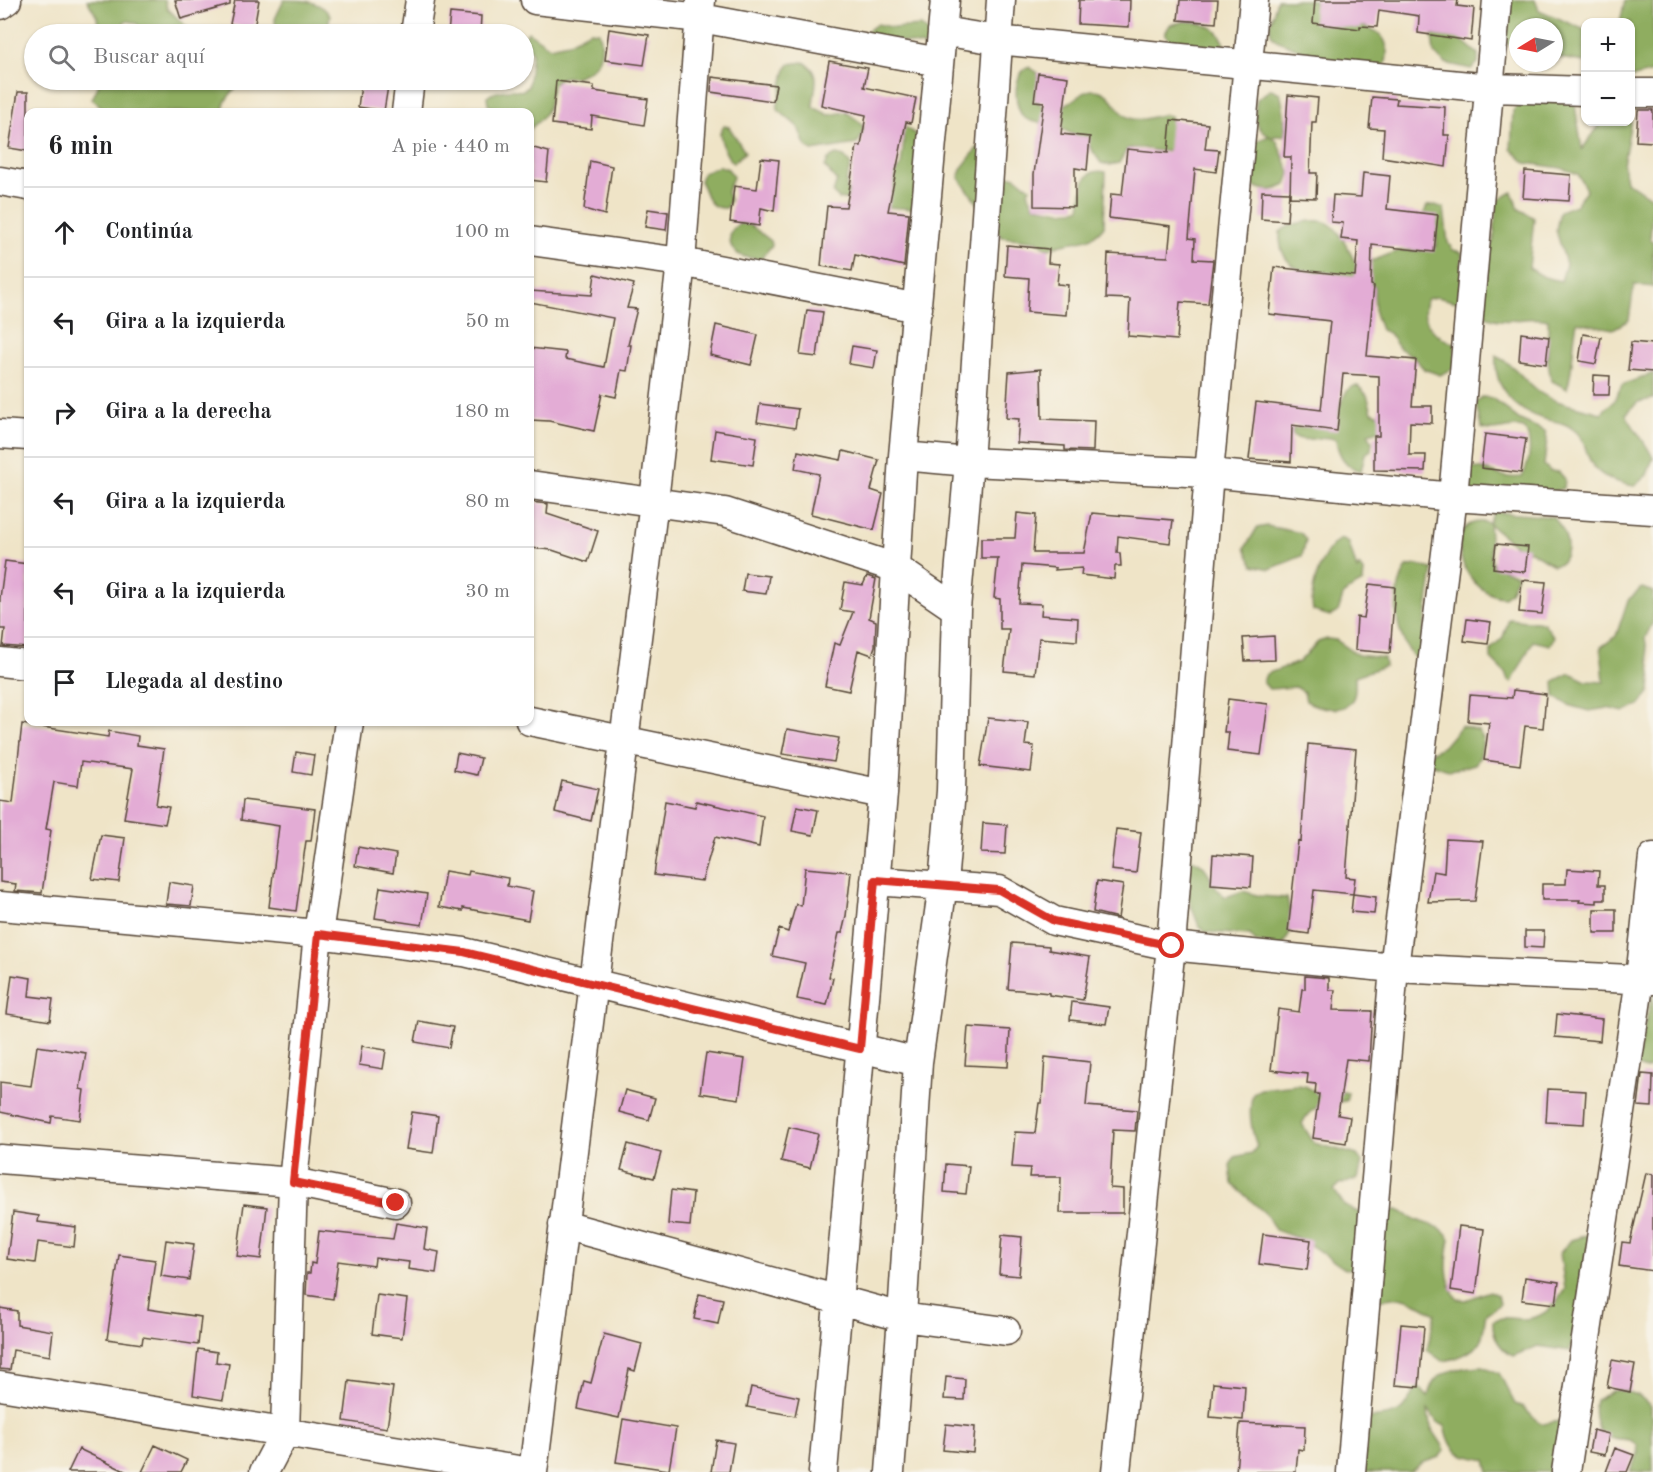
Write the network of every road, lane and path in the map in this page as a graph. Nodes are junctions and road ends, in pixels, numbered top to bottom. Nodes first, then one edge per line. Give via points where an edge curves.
1 (7, 0) edge
2 (420, 0) edge
3 (535, 0) edge
4 (945, 0) edge
5 (1001, 0) edge
6 (1254, 0) edge
7 (1497, 0) edge
8 (0, 4) edge
9 (701, 9) edge
10 (417, 24) edge
11 (942, 31) junction
12 (997, 40) junction
13 (939, 62) junction
14 (1248, 64) junction
15 (1490, 88) junction
16 (409, 90) edge
17 (1581, 91) edge
18 (1635, 93) edge
19 (1653, 93) edge
20 (406, 108) edge
21 (0, 181) edge
22 (24, 185) edge
23 (534, 243) edge
24 (681, 262) junction
25 (918, 308) junction
26 (0, 434) edge
27 (24, 436) edge
28 (903, 456) junction
29 (969, 462) junction
30 (1209, 473) junction
31 (534, 486) edge
32 (1453, 497) junction
33 (654, 501) junction
34 (1653, 510) edge
35 (896, 568) junction
36 (956, 609) junction
37 (0, 662) edge
38 (24, 665) edge
39 (534, 722) edge
40 (348, 726) edge
41 (624, 741) junction
42 (883, 794) junction
43 (1653, 857) edge
44 (875, 880) junction
45 (943, 884) junction
46 (0, 906) edge
47 (318, 934) junction
48 (1172, 946) junction
49 (1394, 968) junction
50 (1646, 979) edge
51 (594, 984) junction
52 (860, 1049) junction
53 (918, 1062) junction
54 (0, 1159) edge
55 (293, 1182) junction
56 (396, 1203) dead end
57 (563, 1225) junction
58 (838, 1298) junction
59 (902, 1317) junction
60 (1006, 1331) dead end
61 (0, 1386) edge
62 (285, 1432) junction
63 (496, 1469) edge
64 (264, 1472) edge
65 (531, 1472) edge
66 (823, 1472) edge
67 (890, 1472) edge
68 (1116, 1472) edge
69 (1351, 1472) edge
70 (1566, 1472) edge

1 - 8 street
2 - 10 street
3 - 9 street
4 - 11 street
5 - 12 street
6 - 14 street
7 - 15 street
9 - 13 street
9 - 24 street
11 - 12 street
11 - 13 street
12 - 14 street
12 - 29 street
13 - 25 street
14 - 15 street
14 - 30 street
15 - 17 street
15 - 32 street
16 - 20 street
18 - 19 street
21 - 22 street
23 - 24 street
24 - 25 street
24 - 33 street
25 - 28 street
26 - 27 street
28 - 29 street
28 - 35 street
29 - 30 street
29 - 36 street
30 - 32 street
30 - 48 street
31 - 33 street
32 - 34 street
32 - 49 street
33 - 35 street via 725,513
33 - 41 street
35 - 36 street
35 - 42 street
36 - 45 street via 951,792
37 - 38 street
39 - 41 street
40 - 47 street
41 - 42 street
41 - 51 street
42 - 44 street
43 - 50 street
44 - 45 street
44 - 52 street
45 - 48 street via 999,890 1054,921
45 - 53 street
46 - 47 street
47 - 51 street via 464,952
47 - 55 street
48 - 49 street
48 - 68 street
49 - 50 street
49 - 69 street
50 - 70 street
51 - 52 street
51 - 57 street
52 - 53 street
52 - 58 street
53 - 59 street
54 - 55 street
55 - 56 street
55 - 62 street
57 - 58 street
57 - 65 street
58 - 59 street
58 - 66 street
59 - 60 street
59 - 67 street
61 - 62 street
62 - 63 street
62 - 64 street
63 - 65 street

